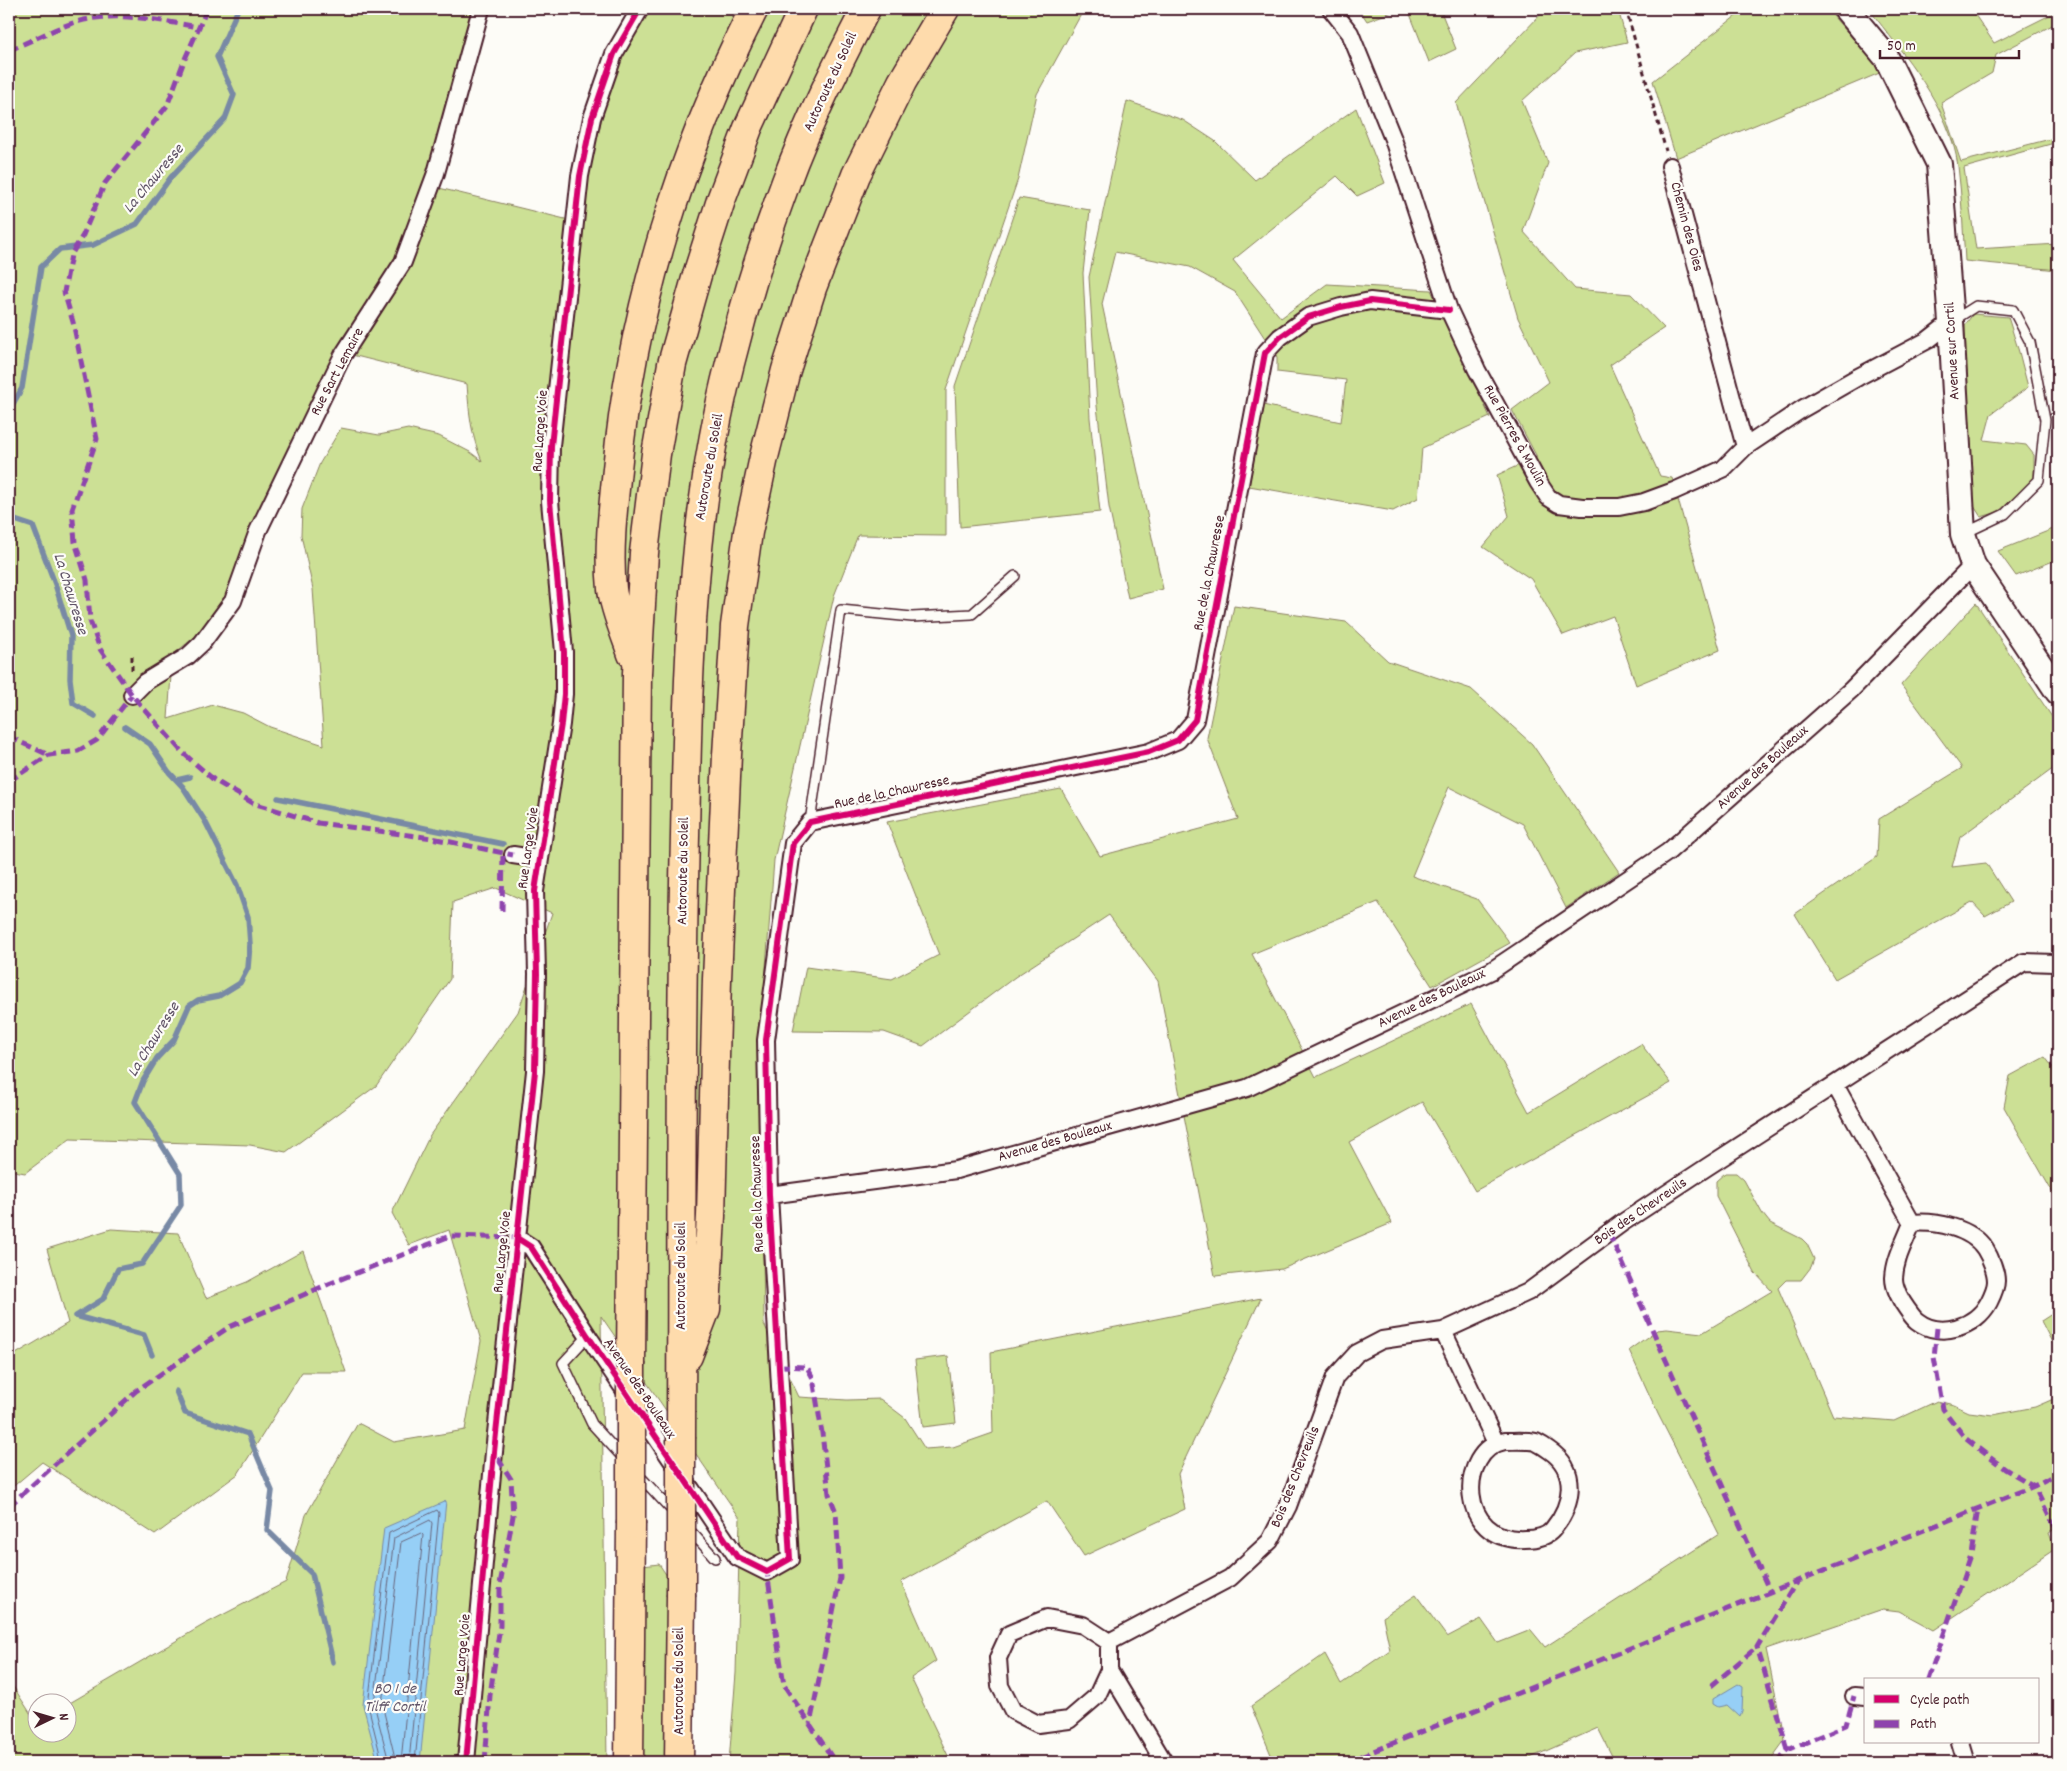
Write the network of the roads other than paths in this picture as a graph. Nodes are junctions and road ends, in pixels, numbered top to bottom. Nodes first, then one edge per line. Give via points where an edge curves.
1 (481, 9) edge
2 (640, 9) edge
3 (754, 9) edge
4 (803, 9) edge
5 (866, 9) edge
6 (945, 9) edge
7 (1331, 9) edge
8 (1846, 9) edge
9 (1670, 166) road end
10 (1450, 310) junction
11 (1951, 322) junction
12 (1745, 446) junction
13 (1963, 534) junction
14 (1973, 565) junction
15 (1015, 576) dead end
16 (637, 673) junction
17 (2058, 692) edge
18 (132, 695) dead end
19 (810, 822) junction
20 (513, 855) dead end
21 (539, 859) junction
22 (2058, 965) edge
23 (1835, 1085) junction
24 (769, 1195) junction
25 (1912, 1224) junction
26 (517, 1238) junction
27 (1443, 1331) junction
28 (588, 1336) junction
29 (682, 1373) junction
30 (1496, 1443) junction
31 (736, 1557) joint
32 (715, 1558) dead end
33 (1108, 1642) junction
34 (1108, 1670) junction
35 (1961, 1744) edge
36 (466, 1762) edge
37 (629, 1762) edge
38 (679, 1762) edge
39 (1164, 1762) edge
40 (1966, 1762) edge

1 - 18 street, Rue Sart Lemaire via 436,173 403,262 343,355 258,531 233,601 202,643 188,656 145,682
2 - 21 street, Rue Large Voie via 611,63 592,118 580,176 551,446 550,501 564,652 564,694
3 - 16 highway via 705,113 673,206 644,301 626,390 612,521 612,591
4 - 16 highway via 744,137 696,275 672,364 656,454 644,553
5 - 29 highway, Autoroute du Soleil via 822,97 786,181 755,272 729,365 707,475 694,580 688,696 683,909
6 - 29 highway via 902,82 856,175 812,288 786,370 748,532 735,626 728,745 706,1309
7 - 10 street, Rue Pierres à Moulin via 1350,33 1389,130
8 - 11 main road, Avenue sur Cortil via 1886,57 1939,164
9 - 12 street, Chemin des Oies
10 - 12 street, Rue Pierres à Moulin via 1477,370 1538,482 1548,497 1559,504 1619,507 1644,502 1724,469
10 - 19 street, Rue de la Chawresse via 1370,301 1341,307 1308,317 1280,337 1265,353 1195,720 1178,740 1149,752
11 - 12 street, Rue Pierres à Moulin via 1928,340 1842,386
11 - 13 main road, Avenue sur Cortil
11 - 13 lane via 1976,306 2013,310 2030,342 2045,420 2039,480 2004,514
13 - 14 main road, Avenue sur Cortil
14 - 17 main road, Avenue sur Cortil
14 - 24 street, Avenue des Bouleaux via 1851,690 1668,852 1491,971 1247,1088 956,1170
15 - 19 lane via 972,614 912,617 841,610
16 - 37 highway, bridge
19 - 24 street, Rue de la Chawresse via 792,842 766,1040
20 - 21 street
21 - 26 street, Rue Large Voie via 534,891 537,974 535,1070
22 - 23 street, Bois des Chevreuils via 2024,962
23 - 25 street
23 - 27 street, Bois des Chevreuils via 1622,1223 1528,1292
24 - 31 street, Rue de la Chawresse via 790,1559 767,1572
25 - 25 street via 1898,1255 1894,1280 1901,1302 1916,1320 1927,1327 1944,1330 1971,1323 1984,1311 1996,1281 1984,1248 1972,1235 1934,1224
26 - 28 street, Avenue des Bouleaux via 532,1247
26 - 36 street, Rue Large Voie
27 - 30 street
27 - 33 street, Bois des Chevreuils via 1382,1340 1357,1353 1335,1377 1288,1506 1270,1541 1230,1578
28 - 31 street, Avenue des Bouleaux
28 - 32 lane via 563,1363 592,1424
29 - 38 highway, Autoroute du Soleil, bridge
30 - 30 street via 1477,1463 1472,1485 1473,1508 1493,1533 1514,1540 1536,1539 1551,1533 1563,1517 1571,1493 1568,1474 1557,1455 1537,1443 1519,1440
33 - 34 street
33 - 34 street via 1083,1625 1047,1618 1009,1634 998,1658 1000,1686 1014,1711 1038,1724 1069,1720 1097,1696
34 - 39 street
35 - 40 street

